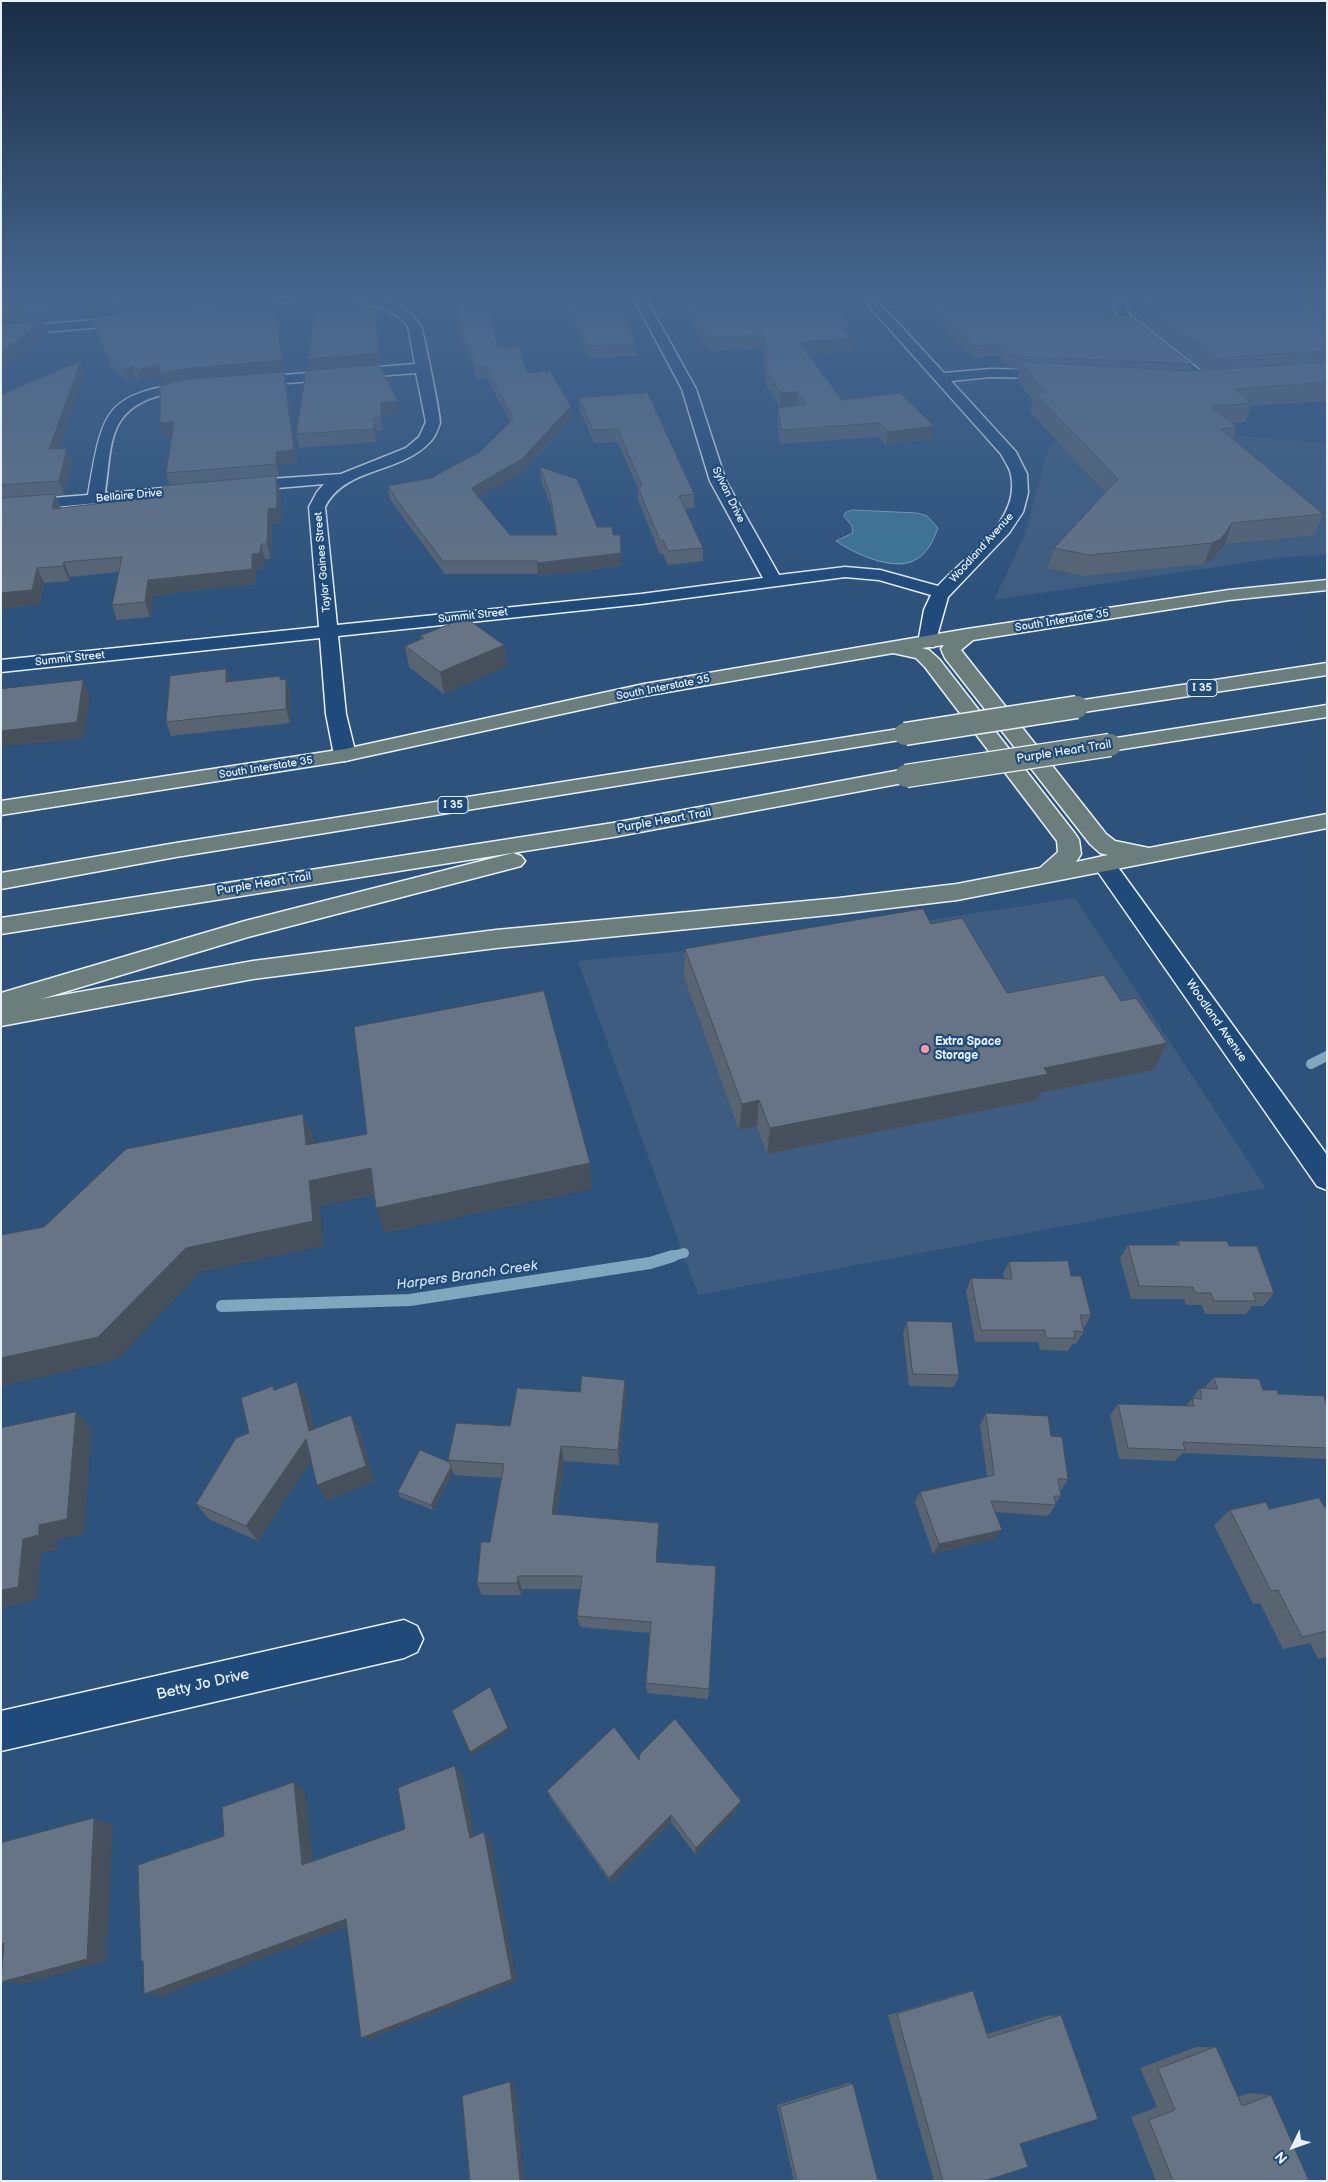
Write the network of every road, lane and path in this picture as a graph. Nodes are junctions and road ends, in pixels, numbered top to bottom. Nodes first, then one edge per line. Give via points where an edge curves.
1 (144, 399) edge
2 (428, 399) edge
3 (692, 399) edge
4 (959, 399) edge
5 (346, 478) junction
6 (230, 487) edge
7 (211, 489) edge
8 (96, 498) junction
9 (1, 507) edge
10 (774, 582) junction
11 (1327, 584) edge
12 (942, 593) junction
13 (329, 631) junction
14 (967, 635) junction
15 (927, 643) junction
16 (893, 649) junction
17 (1, 666) edge
18 (1327, 669) edge
19 (1327, 711) edge
20 (345, 756) junction
21 (1, 808) edge
22 (1327, 821) edge
23 (613, 830) junction
24 (1157, 853) junction
25 (1104, 864) junction
26 (1049, 873) junction
27 (1, 881) edge
28 (1, 926) edge
29 (1, 1002) edge
30 (1, 1016) edge
31 (1327, 1178) edge
32 (404, 1639) dead end
33 (1, 1731) edge

1 - 8 street via 120,410 110,425
2 - 5 street, Taylor Gaines Street via 433,422 431,433 422,443
3 - 10 street, Sylvan Drive via 718,481
4 - 12 street, Woodland Avenue via 1008,452 1018,468 1022,484 1013,516
5 - 6 street
5 - 13 street, Taylor Gaines Street via 324,493 317,507
7 - 8 street, Bellaire Drive
8 - 9 street, Bellaire Drive
10 - 12 street, Summit Street via 866,572
10 - 13 street, Summit Street
11 - 14 main road, South Interstate 35
12 - 15 street, Woodland Avenue via 933,608
13 - 17 street, Summit Street
13 - 20 street, Taylor Gaines Street via 336,714
14 - 15 main road, South Interstate 35
14 - 24 main road via 951,648 952,654 1098,839 1108,848
15 - 16 main road, South Interstate 35
16 - 20 main road, South Interstate 35 via 644,690
16 - 26 main road via 922,654 932,663 1068,840 1070,854
18 - 27 main road, I 35, bridge via 186,848
19 - 23 main road, Purple Heart Trail, bridge via 906,776
20 - 21 main road, South Interstate 35
22 - 24 main road
23 - 28 main road, Purple Heart Trail
23 - 29 main road via 492,867 245,929
24 - 25 main road
25 - 26 main road
25 - 31 street, Woodland Avenue
26 - 30 main road via 947,893 496,939 253,970
32 - 33 street, Betty Jo Drive

